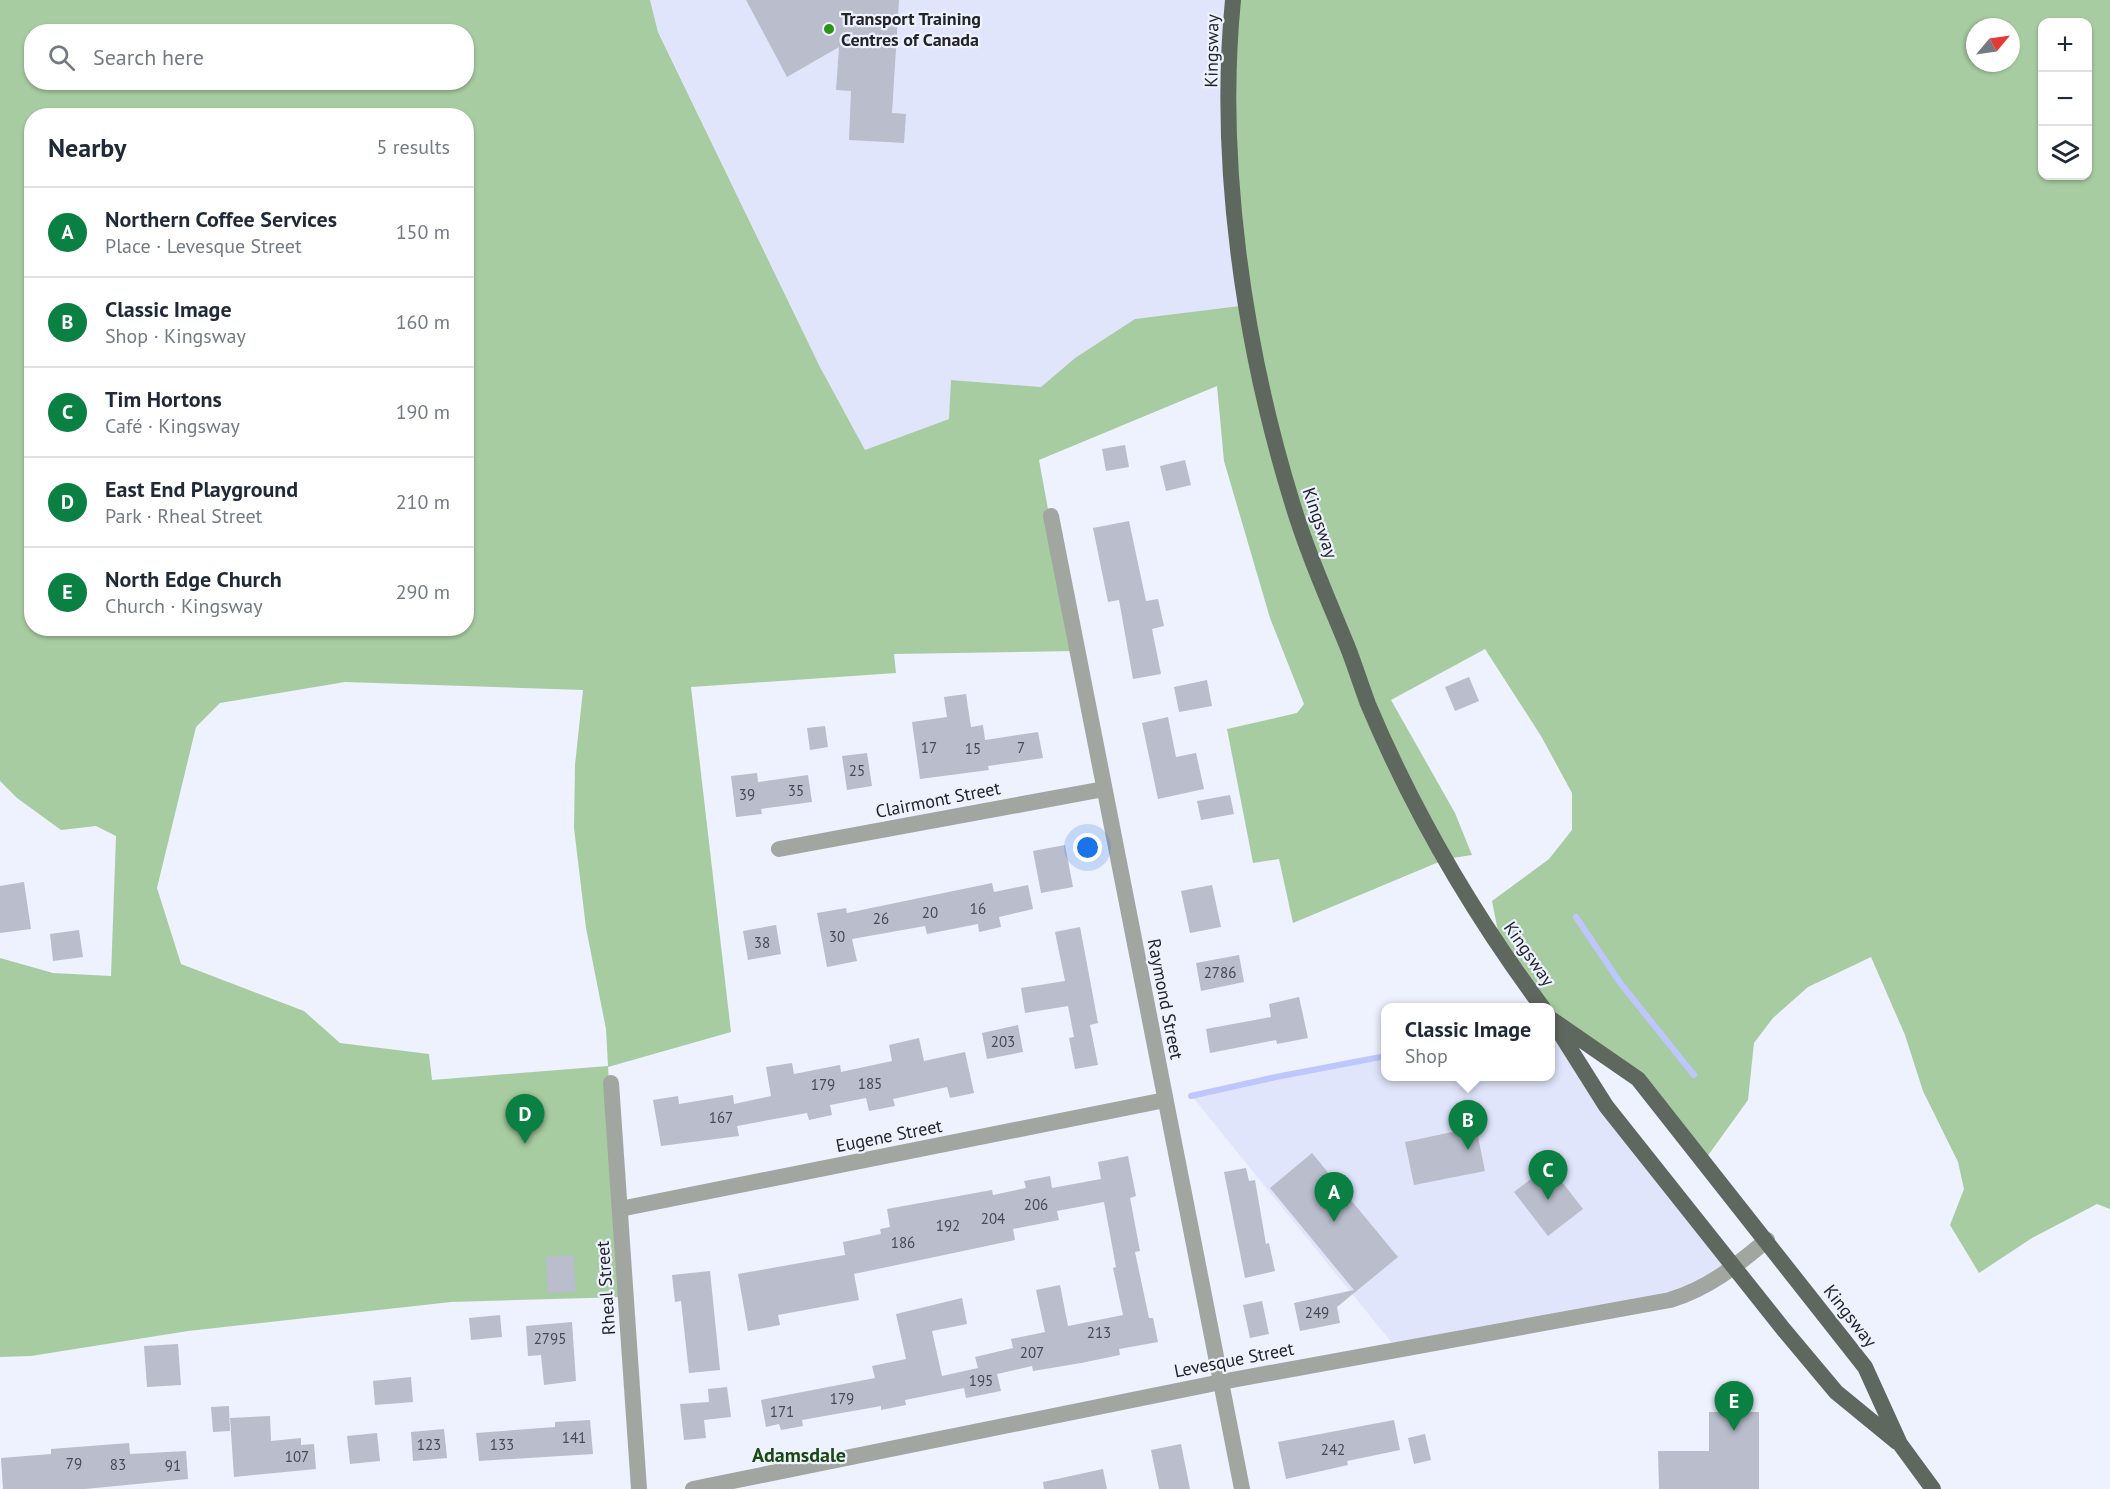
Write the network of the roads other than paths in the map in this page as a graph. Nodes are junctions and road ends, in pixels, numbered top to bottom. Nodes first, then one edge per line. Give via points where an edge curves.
1 (1233, 0) edge
2 (1051, 516) dead end
3 (1104, 789) junction
4 (779, 849) dead end
5 (1539, 1003) edge
6 (1555, 1020) edge
7 (1555, 1026) edge
8 (611, 1083) dead end
9 (1165, 1101) junction
10 (620, 1209) junction
11 (1767, 1240) junction
12 (1734, 1268) junction
13 (1221, 1382) junction
14 (1900, 1444) junction
15 (639, 1489) edge
16 (693, 1489) edge
17 (1242, 1489) edge
18 (1933, 1489) edge

1 - 5 main road, Kingsway via 1230,164 1237,233 1258,371 1292,504 1318,578 1394,761 1453,872 1502,952
2 - 3 street, Raymond Street
3 - 4 street, Clairmont Street
3 - 9 street, Raymond Street
6 - 11 main road, Kingsway via 1638,1078
7 - 12 main road, Kingsway via 1606,1106
8 - 10 street, Rheal Street
9 - 10 street, Eugene Street
9 - 13 street, Raymond Street
10 - 15 street, Rheal Street
11 - 12 street, Levesque Street
11 - 14 main road, Kingsway via 1865,1366
12 - 13 street, Levesque Street via 1691,1293 1645,1306 1593,1312
12 - 14 main road, Kingsway via 1836,1392
13 - 16 street, Levesque Street
13 - 17 street, Raymond Street
14 - 18 main road, Kingsway

